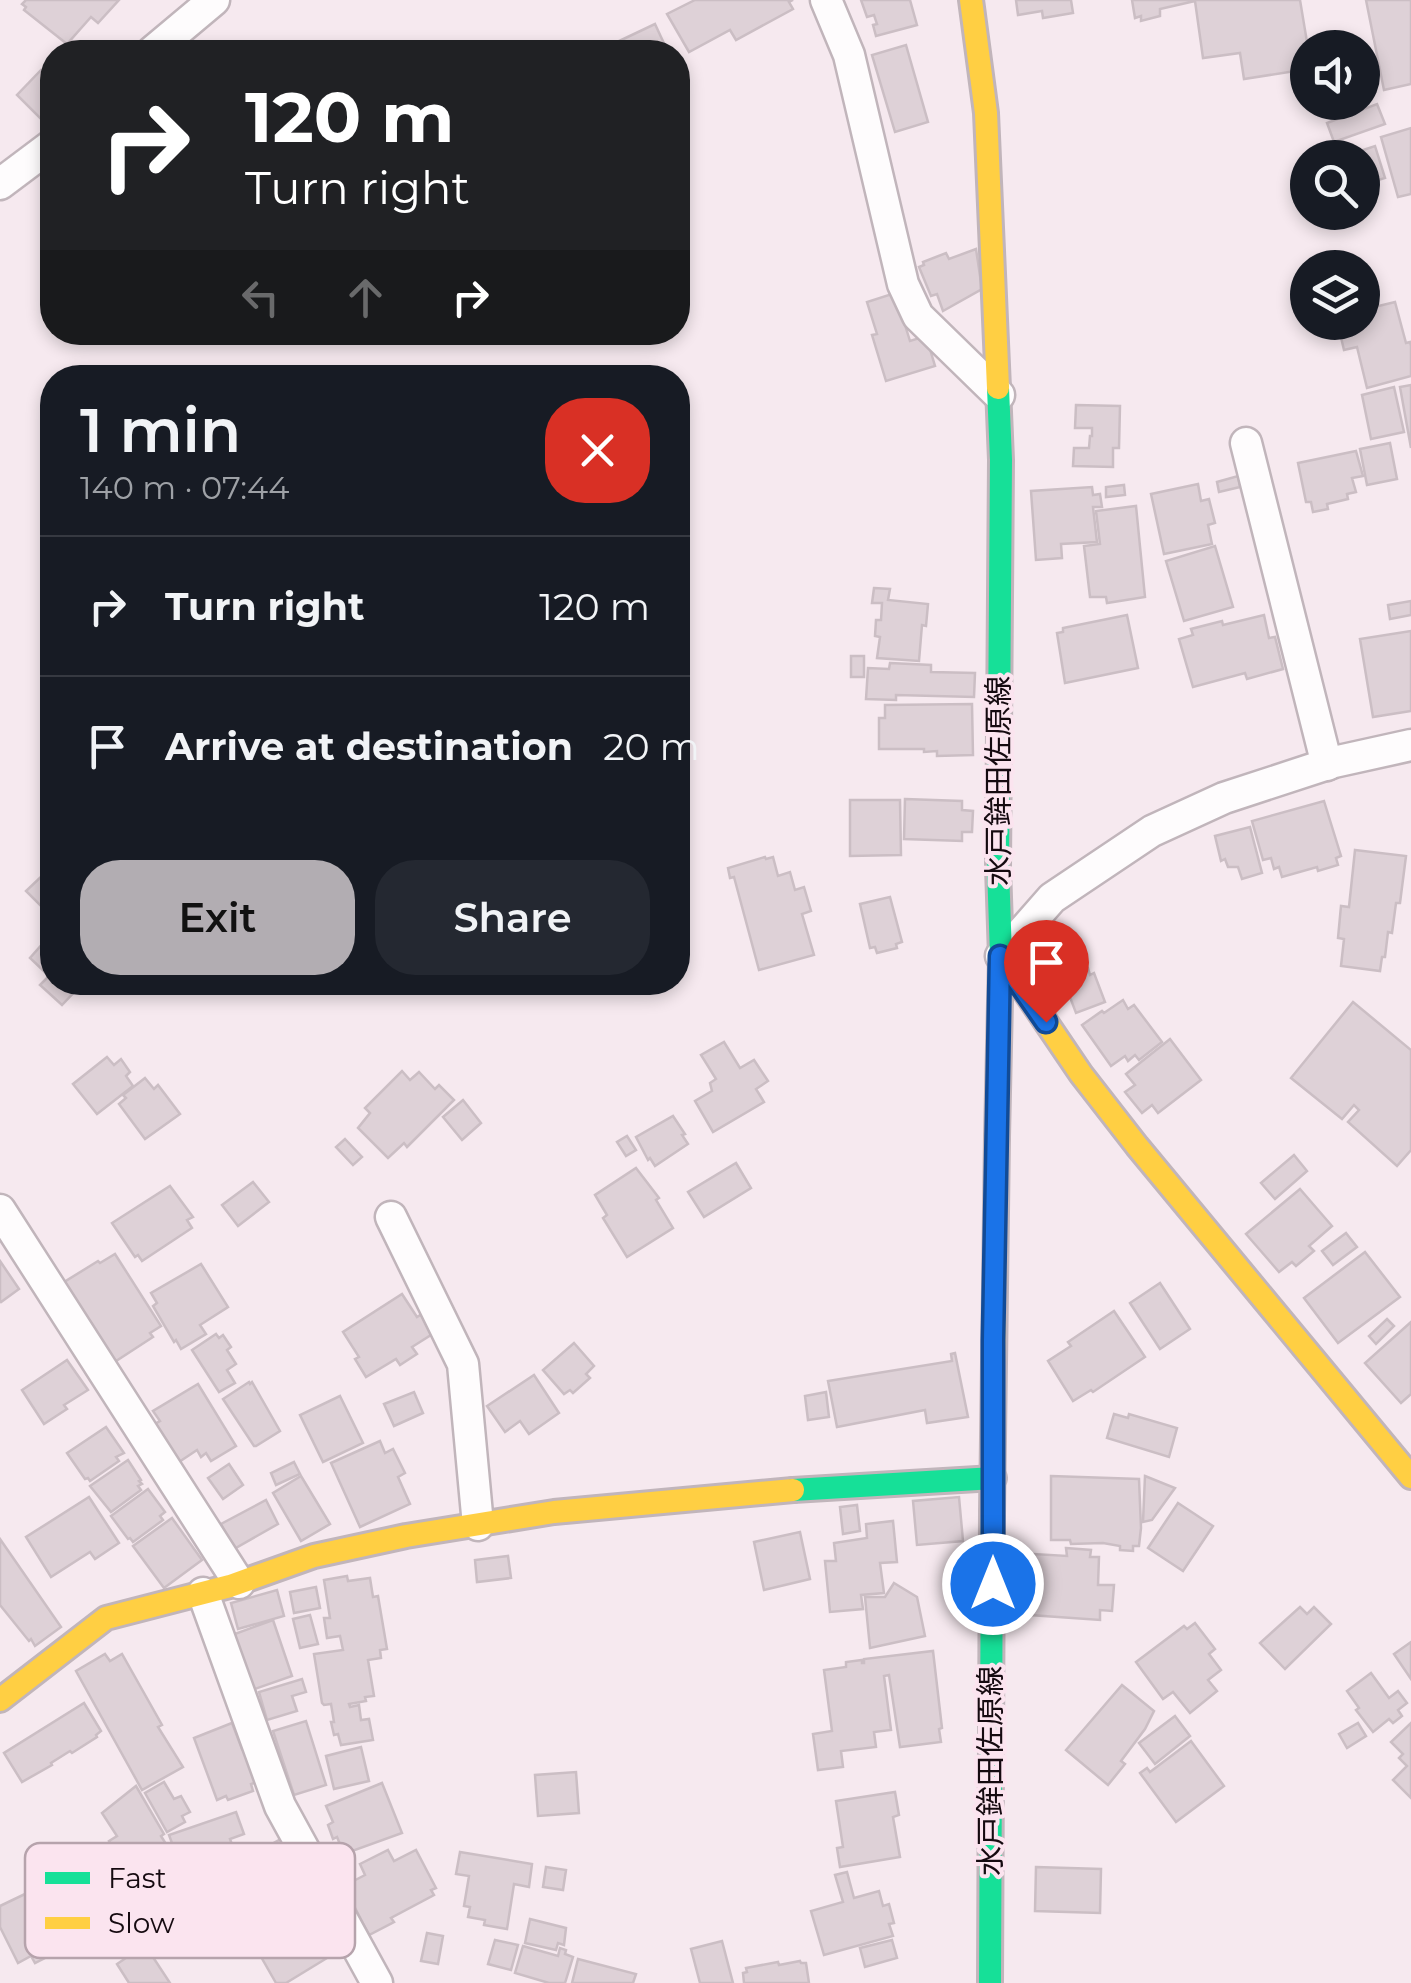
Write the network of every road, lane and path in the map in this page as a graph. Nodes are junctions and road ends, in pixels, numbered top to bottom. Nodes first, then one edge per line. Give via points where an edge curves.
1 (214, 0) edge
2 (826, 0) edge
3 (971, 0) edge
4 (166, 40) edge
5 (40, 154) edge
6 (0, 184) edge
7 (999, 396) junction
8 (1246, 443) dead end
9 (1411, 745) edge
10 (1327, 765) junction
11 (1000, 956) junction
12 (0, 1210) edge
13 (391, 1217) dead end
14 (1411, 1477) edge
15 (994, 1478) junction
16 (478, 1525) junction
17 (240, 1583) junction
18 (202, 1594) junction
19 (0, 1700) edge
20 (300, 1843) edge
21 (355, 1941) edge
22 (378, 1983) edge
23 (990, 1983) edge

1 - 4 street
2 - 7 street via 849,55 903,284 918,316
3 - 7 main road, 水戸鉾田佐原線 via 986,114
5 - 6 street
7 - 11 main road, 水戸鉾田佐原線
8 - 10 street
9 - 10 street
10 - 11 street via 1224,798 1152,831 1052,898
11 - 14 main road via 1081,1074
11 - 15 main road, 水戸鉾田佐原線
12 - 17 street
13 - 16 street via 463,1364
15 - 16 main road via 748,1494
15 - 23 main road, 水戸鉾田佐原線
16 - 17 main road via 314,1556
17 - 18 main road
18 - 19 main road via 106,1618
18 - 20 street via 280,1806
21 - 22 street

